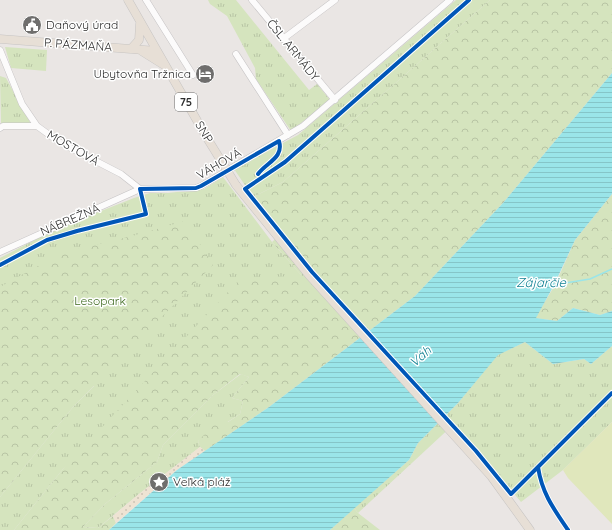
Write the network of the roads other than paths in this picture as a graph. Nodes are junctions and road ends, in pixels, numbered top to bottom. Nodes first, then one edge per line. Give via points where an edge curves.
1 (146, 0) edge
2 (252, 0) edge
3 (335, 0) edge
4 (450, 0) edge
5 (130, 1) edge
6 (138, 19) junction
7 (0, 39) edge
8 (283, 39) junction
9 (135, 49) junction
10 (0, 50) edge
11 (157, 51) junction
12 (236, 54) dead end
13 (6, 67) junction
14 (166, 67) junction
15 (0, 71) edge
16 (193, 75) dead end
17 (334, 100) junction
18 (37, 126) junction
19 (0, 128) edge
20 (288, 135) junction
21 (140, 189) junction
22 (0, 252) edge
23 (530, 530) edge

1 - 16 street
2 - 8 street, ČSL. ARMÁDY
3 - 8 street
4 - 17 street, VÁHOVÁ
5 - 6 main road, SNP / 75
6 - 9 main road via 141,28
6 - 11 main road, SNP / 75
7 - 9 main road, P. PÁZMAŇA
8 - 17 street, ČSL. ARMÁDY
9 - 11 main road, P. PÁZMAŇA
9 - 14 main road
10 - 13 street, MOSTOVÁ
11 - 14 main road, SNP / 75
12 - 20 street
13 - 15 street
13 - 18 street, MOSTOVÁ via 22,104
14 - 23 main road, SNP / 75, bridge via 236,185 309,275 472,454
17 - 20 street, VÁHOVÁ
18 - 19 street
18 - 21 street, MOSTOVÁ via 59,142 121,174
20 - 21 street, VÁHOVÁ via 196,188
21 - 22 street, NÁBREŽNÁ

